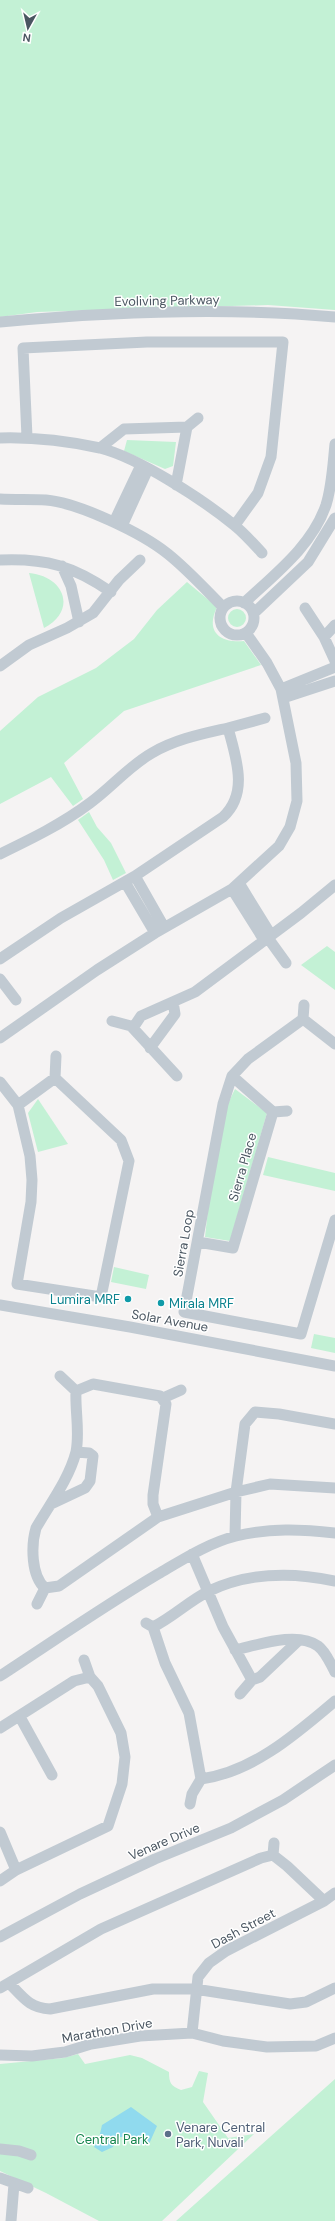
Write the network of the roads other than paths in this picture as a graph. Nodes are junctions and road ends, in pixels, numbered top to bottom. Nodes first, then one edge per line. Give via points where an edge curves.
1 (335, 317) edge
2 (0, 322) edge
3 (198, 418) dead end
4 (188, 427) junction
5 (27, 437) junction
6 (0, 438) edge
7 (335, 444) edge
8 (100, 448) junction
9 (145, 467) junction
10 (176, 485) junction
11 (0, 499) edge
12 (335, 518) edge
13 (118, 524) junction
14 (235, 525) junction
15 (262, 553) dead end
16 (0, 560) edge
17 (140, 560) dead end
18 (62, 566) junction
19 (111, 592) junction
20 (244, 603) junction
21 (223, 607) junction
22 (305, 608) dead end
23 (254, 613) junction
24 (79, 622) junction
25 (335, 625) edge
26 (246, 633) junction
27 (324, 637) junction
28 (335, 661) edge
29 (0, 666) edge
30 (335, 667) edge
31 (335, 681) edge
32 (282, 694) junction
33 (265, 718) dead end
34 (228, 728) junction
35 (0, 854) edge
36 (130, 879) junction
37 (335, 885) edge
38 (235, 886) junction
39 (159, 930) junction
40 (268, 938) junction
41 (0, 959) edge
42 (286, 963) dead end
43 (0, 979) edge
44 (16, 1000) dead end
45 (173, 1002) junction
46 (304, 1005) dead end
47 (303, 1019) junction
48 (112, 1021) dead end
49 (133, 1028) junction
50 (0, 1038) edge
51 (335, 1044) edge
52 (150, 1048) junction
53 (56, 1056) dead end
54 (177, 1076) dead end
55 (232, 1076) junction
56 (55, 1078) junction
57 (0, 1082) edge
58 (18, 1105) junction
59 (287, 1111) dead end
60 (273, 1112) junction
61 (335, 1220) edge
62 (198, 1242) junction
63 (0, 1305) edge
64 (335, 1366) edge
65 (60, 1376) dead end
66 (181, 1390) dead end
67 (76, 1391) junction
68 (163, 1398) junction
69 (335, 1424) edge
70 (76, 1452) junction
71 (335, 1488) edge
72 (236, 1492) junction
73 (50, 1504) junction
74 (158, 1517) junction
75 (335, 1533) edge
76 (235, 1536) junction
77 (192, 1554) junction
78 (335, 1581) edge
79 (45, 1588) junction
80 (209, 1592) junction
81 (37, 1604) dead end
82 (298, 1641) junction
83 (235, 1650) junction
84 (84, 1660) dead end
85 (335, 1672) edge
86 (0, 1676) edge
87 (90, 1677) junction
88 (252, 1680) junction
89 (240, 1694) dead end
90 (335, 1701) edge
91 (20, 1717) junction
92 (0, 1728) edge
93 (335, 1765) edge
94 (52, 1775) dead end
95 (201, 1779) junction
96 (190, 1804) dead end
97 (0, 1832) edge
98 (274, 1843) dead end
99 (273, 1855) junction
100 (16, 1870) junction
101 (0, 1881) edge
102 (335, 1893) edge
103 (324, 1901) junction
104 (0, 1937) edge
105 (4, 1985) edge
106 (335, 1988) edge
107 (195, 1989) junction
108 (192, 2033) junction
109 (335, 2038) edge
110 (0, 2055) edge
111 (0, 2149) edge
112 (31, 2155) dead end
113 (0, 2178) edge
114 (14, 2184) junction
115 (28, 2188) dead end
116 (11, 2221) edge

1 - 2 street, Evoliving Parkway via 213,312 62,316
3 - 4 street
4 - 8 street via 124,429
4 - 10 street
5 - 6 street
5 - 8 street
5 - 14 street via 23,348 147,342 283,342 271,457 258,493
7 - 20 street via 326,504 317,524 296,554
8 - 9 street
9 - 10 street
9 - 13 street
10 - 14 street
11 - 13 street via 47,500
12 - 23 street via 308,562
13 - 21 street via 166,553
14 - 15 street
16 - 18 street via 44,561
17 - 19 street via 119,580
18 - 19 street
18 - 24 street via 71,586
19 - 24 street via 93,613
20 - 21 street via 234,601
20 - 23 street
21 - 26 street via 219,617 221,627 230,634
22 - 27 street
23 - 26 street via 253,625
24 - 29 street via 29,645
25 - 27 street
26 - 32 street via 267,663
27 - 28 street
30 - 32 street
31 - 32 street
32 - 38 street via 296,763 297,801 290,827 279,846
33 - 34 street
34 - 35 street via 180,740 152,753 120,775 92,802 57,826
34 - 36 street via 237,761 238,795 232,809
36 - 39 street
36 - 41 street via 61,918
37 - 40 street
38 - 39 street
38 - 40 street
39 - 50 street
40 - 42 street
40 - 45 street via 195,992
43 - 44 street
45 - 49 street via 141,1016
45 - 52 street via 175,1014
46 - 47 street
47 - 51 street
47 - 55 street, Sierra Loop via 248,1059
48 - 49 street
49 - 52 street
52 - 54 street
53 - 56 street
55 - 60 street
55 - 62 street, Sierra Loop via 223,1104
56 - 58 street
56 - 58 street via 122,1140 129,1161 101,1298 18,1284 32,1202 32,1180 30,1156
57 - 58 street
59 - 60 street
60 - 62 street, Sierra Place via 233,1248
61 - 62 street, Sierra Loop via 301,1334 184,1312
63 - 64 street, Solar Avenue
65 - 67 street
66 - 68 street
67 - 68 street via 93,1384
67 - 70 street
68 - 74 street via 166,1404 153,1494
69 - 72 street via 255,1412 245,1424
70 - 73 street
70 - 73 street via 89,1453 93,1456 90,1481 85,1488
71 - 72 street via 270,1484
72 - 74 street
72 - 76 street
73 - 79 street via 36,1528 33,1543 36,1576
74 - 79 street via 59,1586
75 - 76 street via 268,1530
76 - 77 street
77 - 80 street
77 - 86 street
78 - 80 street via 288,1574 264,1576 237,1580
79 - 81 street
80 - 83 street via 215,1611
80 - 95 street via 149,1625 189,1713
82 - 83 street via 280,1640
82 - 85 street via 310,1642 318,1647
82 - 88 street via 260,1677
83 - 88 street
84 - 87 street
87 - 91 street via 74,1681
87 - 100 street via 98,1686 121,1733 125,1757 122,1784 108,1826
88 - 89 street
90 - 95 street via 284,1743 243,1767
91 - 92 street
91 - 94 street
93 - 104 street, Venare Drive via 283,1800 231,1828 80,1894
95 - 96 street via 192,1794
97 - 100 street
98 - 99 street
99 - 103 street
99 - 105 street via 100,1928
100 - 101 street
102 - 103 street, Dash Street
103 - 107 street, Dash Street via 209,1962 198,1977
105 - 107 street via 39,2009 153,1989
106 - 107 street via 306,2002 290,2004
107 - 108 street, Dash Street
108 - 109 street, Marathon Drive via 223,2041 267,2047 316,2046
108 - 110 street, Marathon Drive via 140,2036 91,2044 65,2052 32,2056
111 - 112 street
113 - 114 street
114 - 115 street
114 - 116 street

